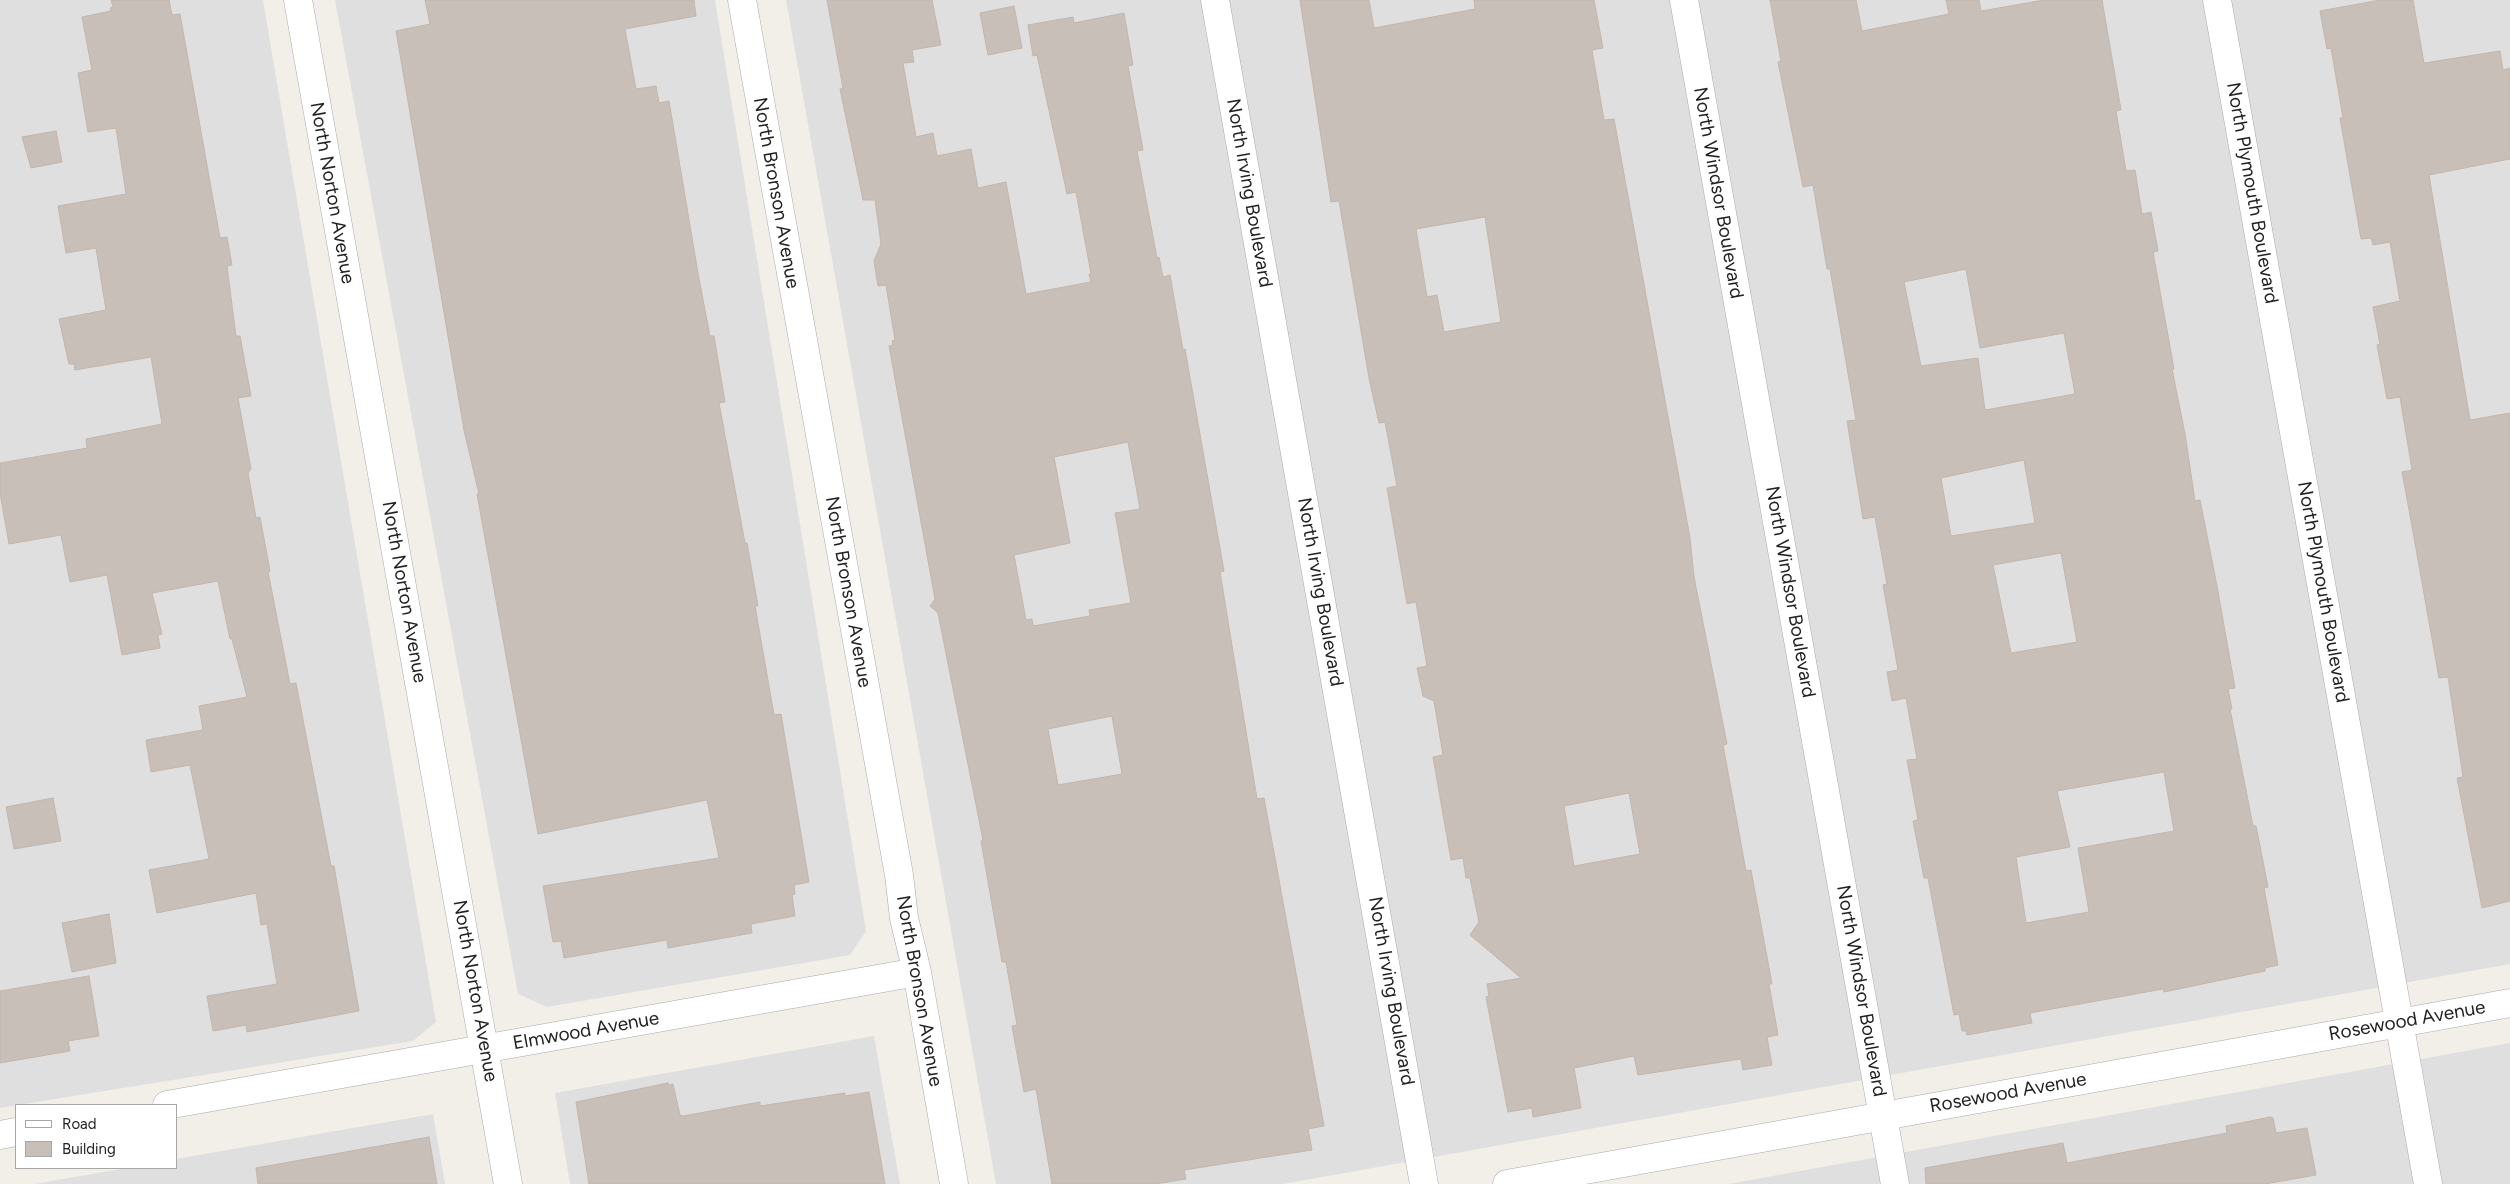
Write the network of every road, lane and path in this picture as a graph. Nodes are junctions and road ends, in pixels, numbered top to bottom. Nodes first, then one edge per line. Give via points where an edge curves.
1 (298, 0) edge
2 (742, 0) edge
3 (1215, 0) edge
4 (1684, 0) edge
5 (2217, 0) edge
6 (917, 972) junction
7 (2510, 1003) edge
8 (2399, 1023) junction
9 (486, 1049) junction
10 (173, 1104) edge
11 (1883, 1115) junction
12 (15, 1132) edge
13 (0, 1135) edge
14 (508, 1184) edge
15 (954, 1184) edge
16 (1424, 1184) edge
17 (1507, 1184) edge
18 (1895, 1184) edge
19 (2428, 1184) edge

1 - 9 street, North Norton Avenue
2 - 6 street, North Bronson Avenue via 899,875 904,918
3 - 16 street, North Irving Boulevard
4 - 11 street, North Windsor Boulevard
5 - 8 street, North Plymouth Boulevard
6 - 9 street, Elmwood Avenue
6 - 15 street, North Bronson Avenue
7 - 8 street, Rosewood Avenue
8 - 11 street, Rosewood Avenue
8 - 19 street, North Plymouth Boulevard
9 - 10 street, Elmwood Avenue
9 - 14 street, North Norton Avenue
11 - 17 street, Rosewood Avenue
11 - 18 street, North Windsor Boulevard
12 - 13 street

